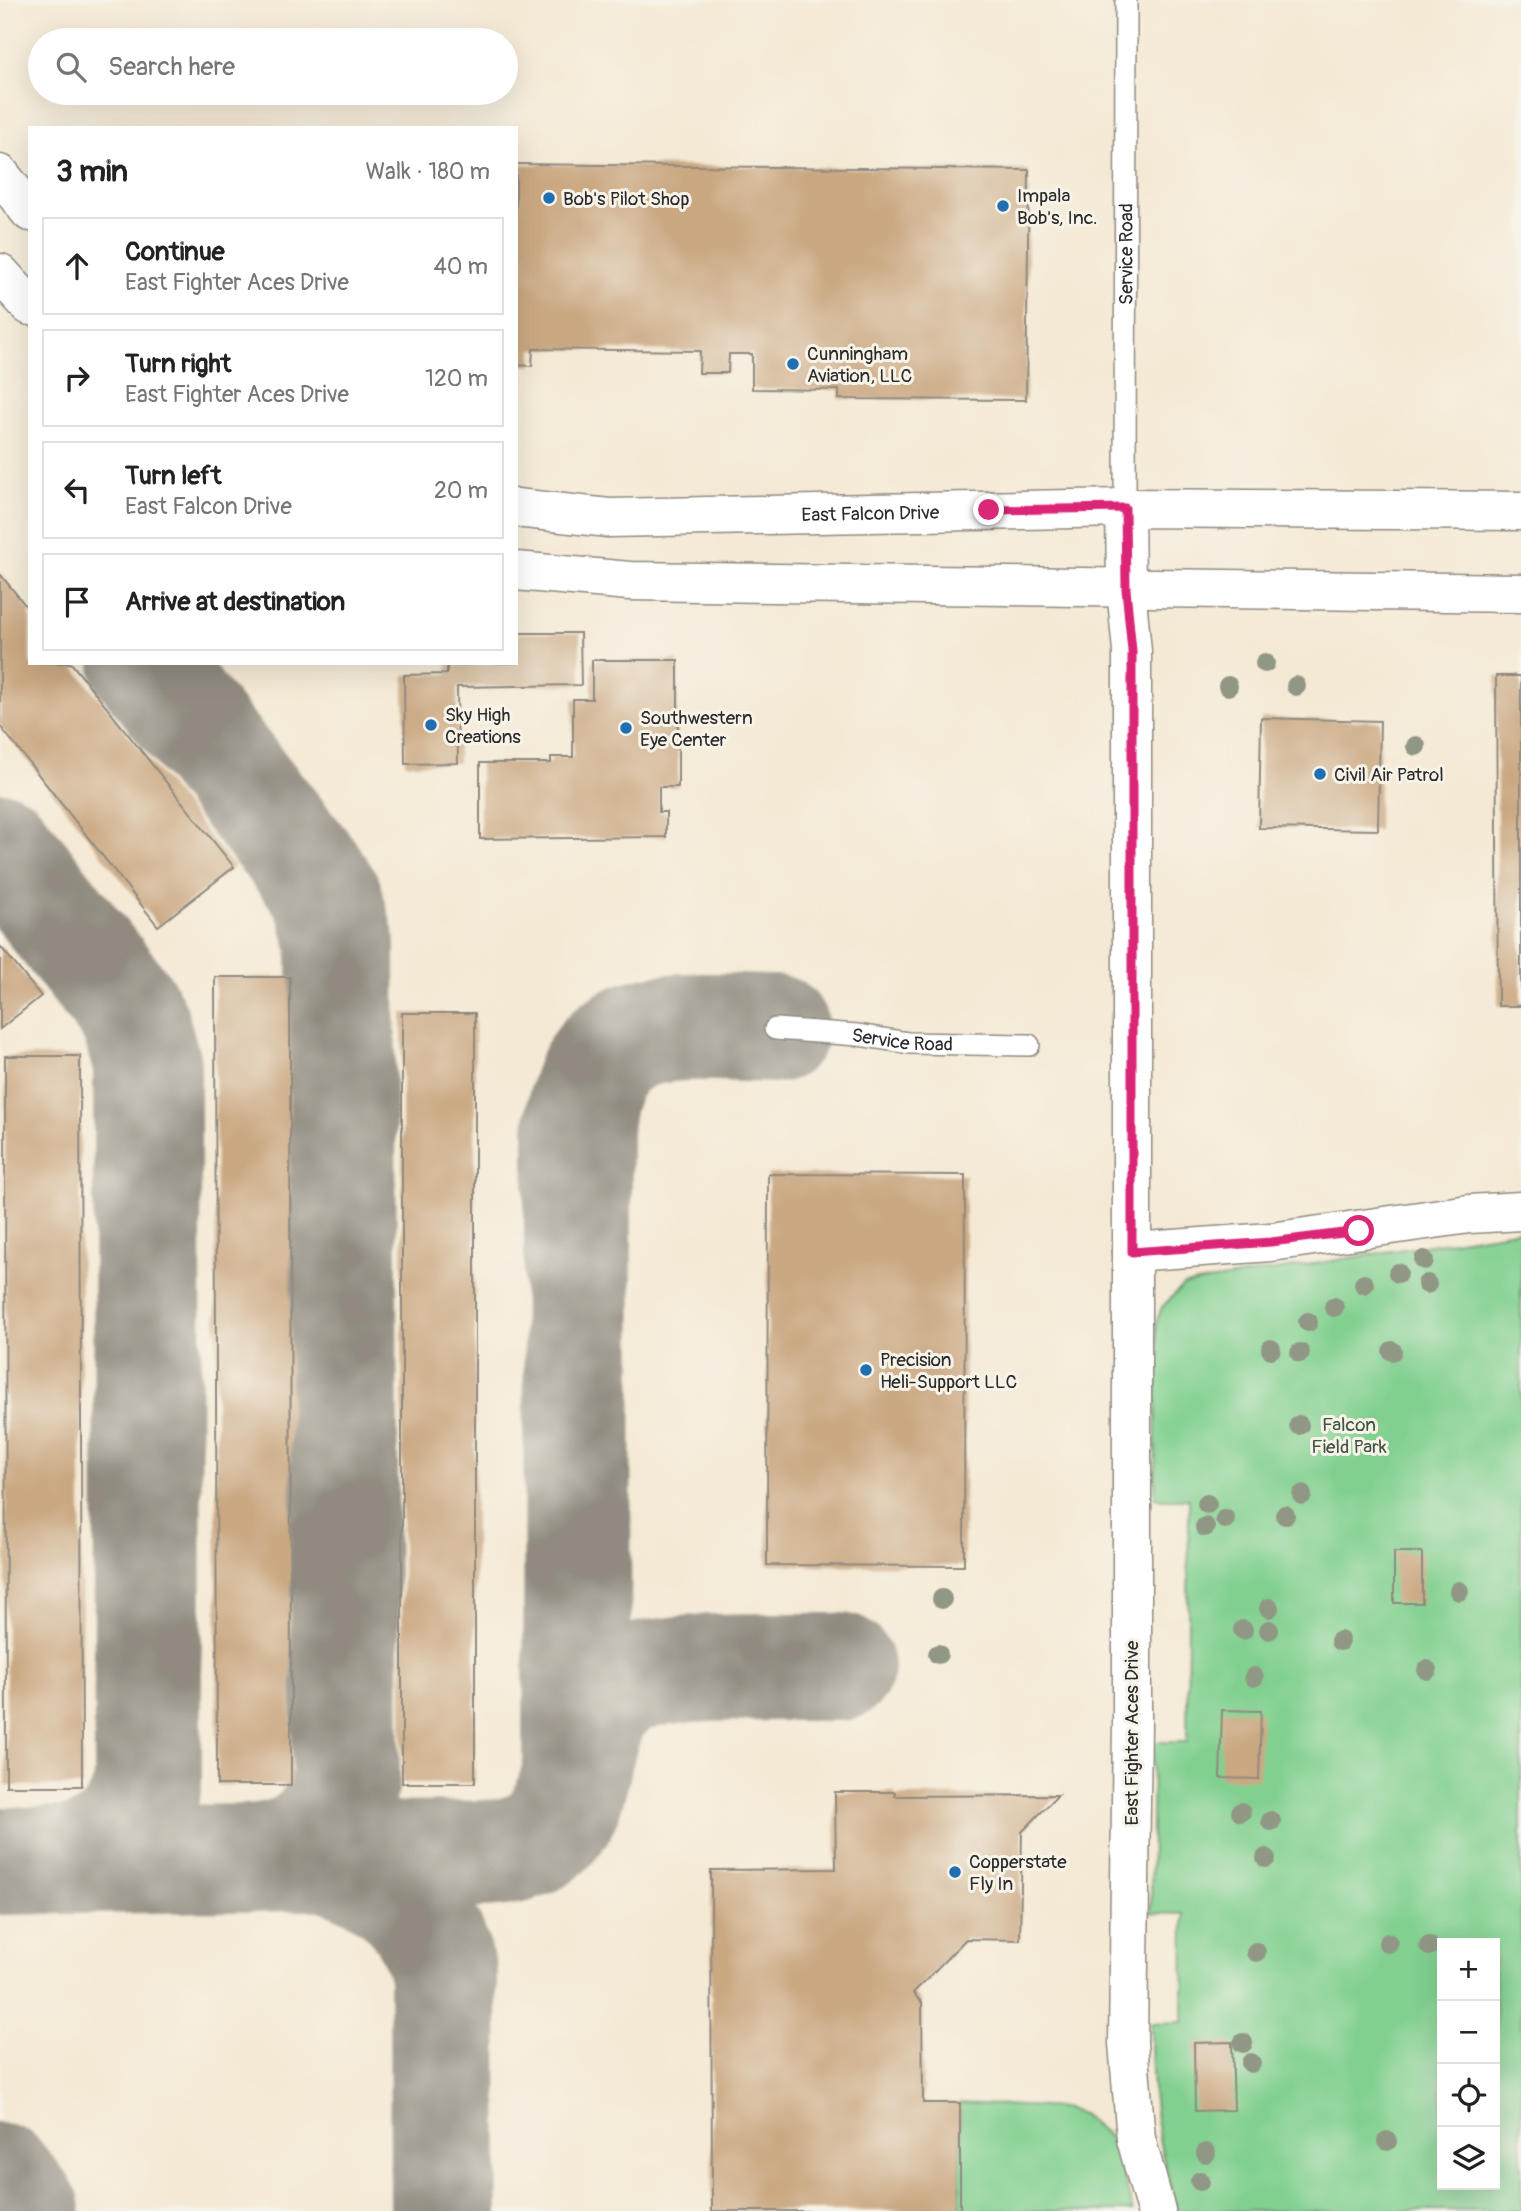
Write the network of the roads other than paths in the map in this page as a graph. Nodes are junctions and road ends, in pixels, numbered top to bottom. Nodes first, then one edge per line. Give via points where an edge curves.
1 (1126, 0) edge
2 (0, 174) edge
3 (28, 209) edge
4 (0, 273) edge
5 (28, 304) edge
6 (518, 508) edge
7 (1125, 508) junction
8 (1521, 511) edge
9 (518, 571) edge
10 (1126, 589) junction
11 (1521, 593) edge
12 (775, 1029) dead end
13 (1029, 1045) dead end
14 (1521, 1211) edge
15 (1132, 1252) junction
16 (1157, 2211) edge

1 - 7 lane, Service Road
2 - 3 street
4 - 5 street
6 - 7 street, East Falcon Drive via 621,517
7 - 8 street, East Falcon Drive
7 - 10 street, East Fighter Aces Drive
9 - 10 street via 630,581
10 - 11 street
10 - 15 street, East Fighter Aces Drive via 1132,651
12 - 13 lane, Service Road via 909,1043
14 - 15 street via 1271,1242
15 - 16 street, East Fighter Aces Drive via 1128,2043 1136,2138

